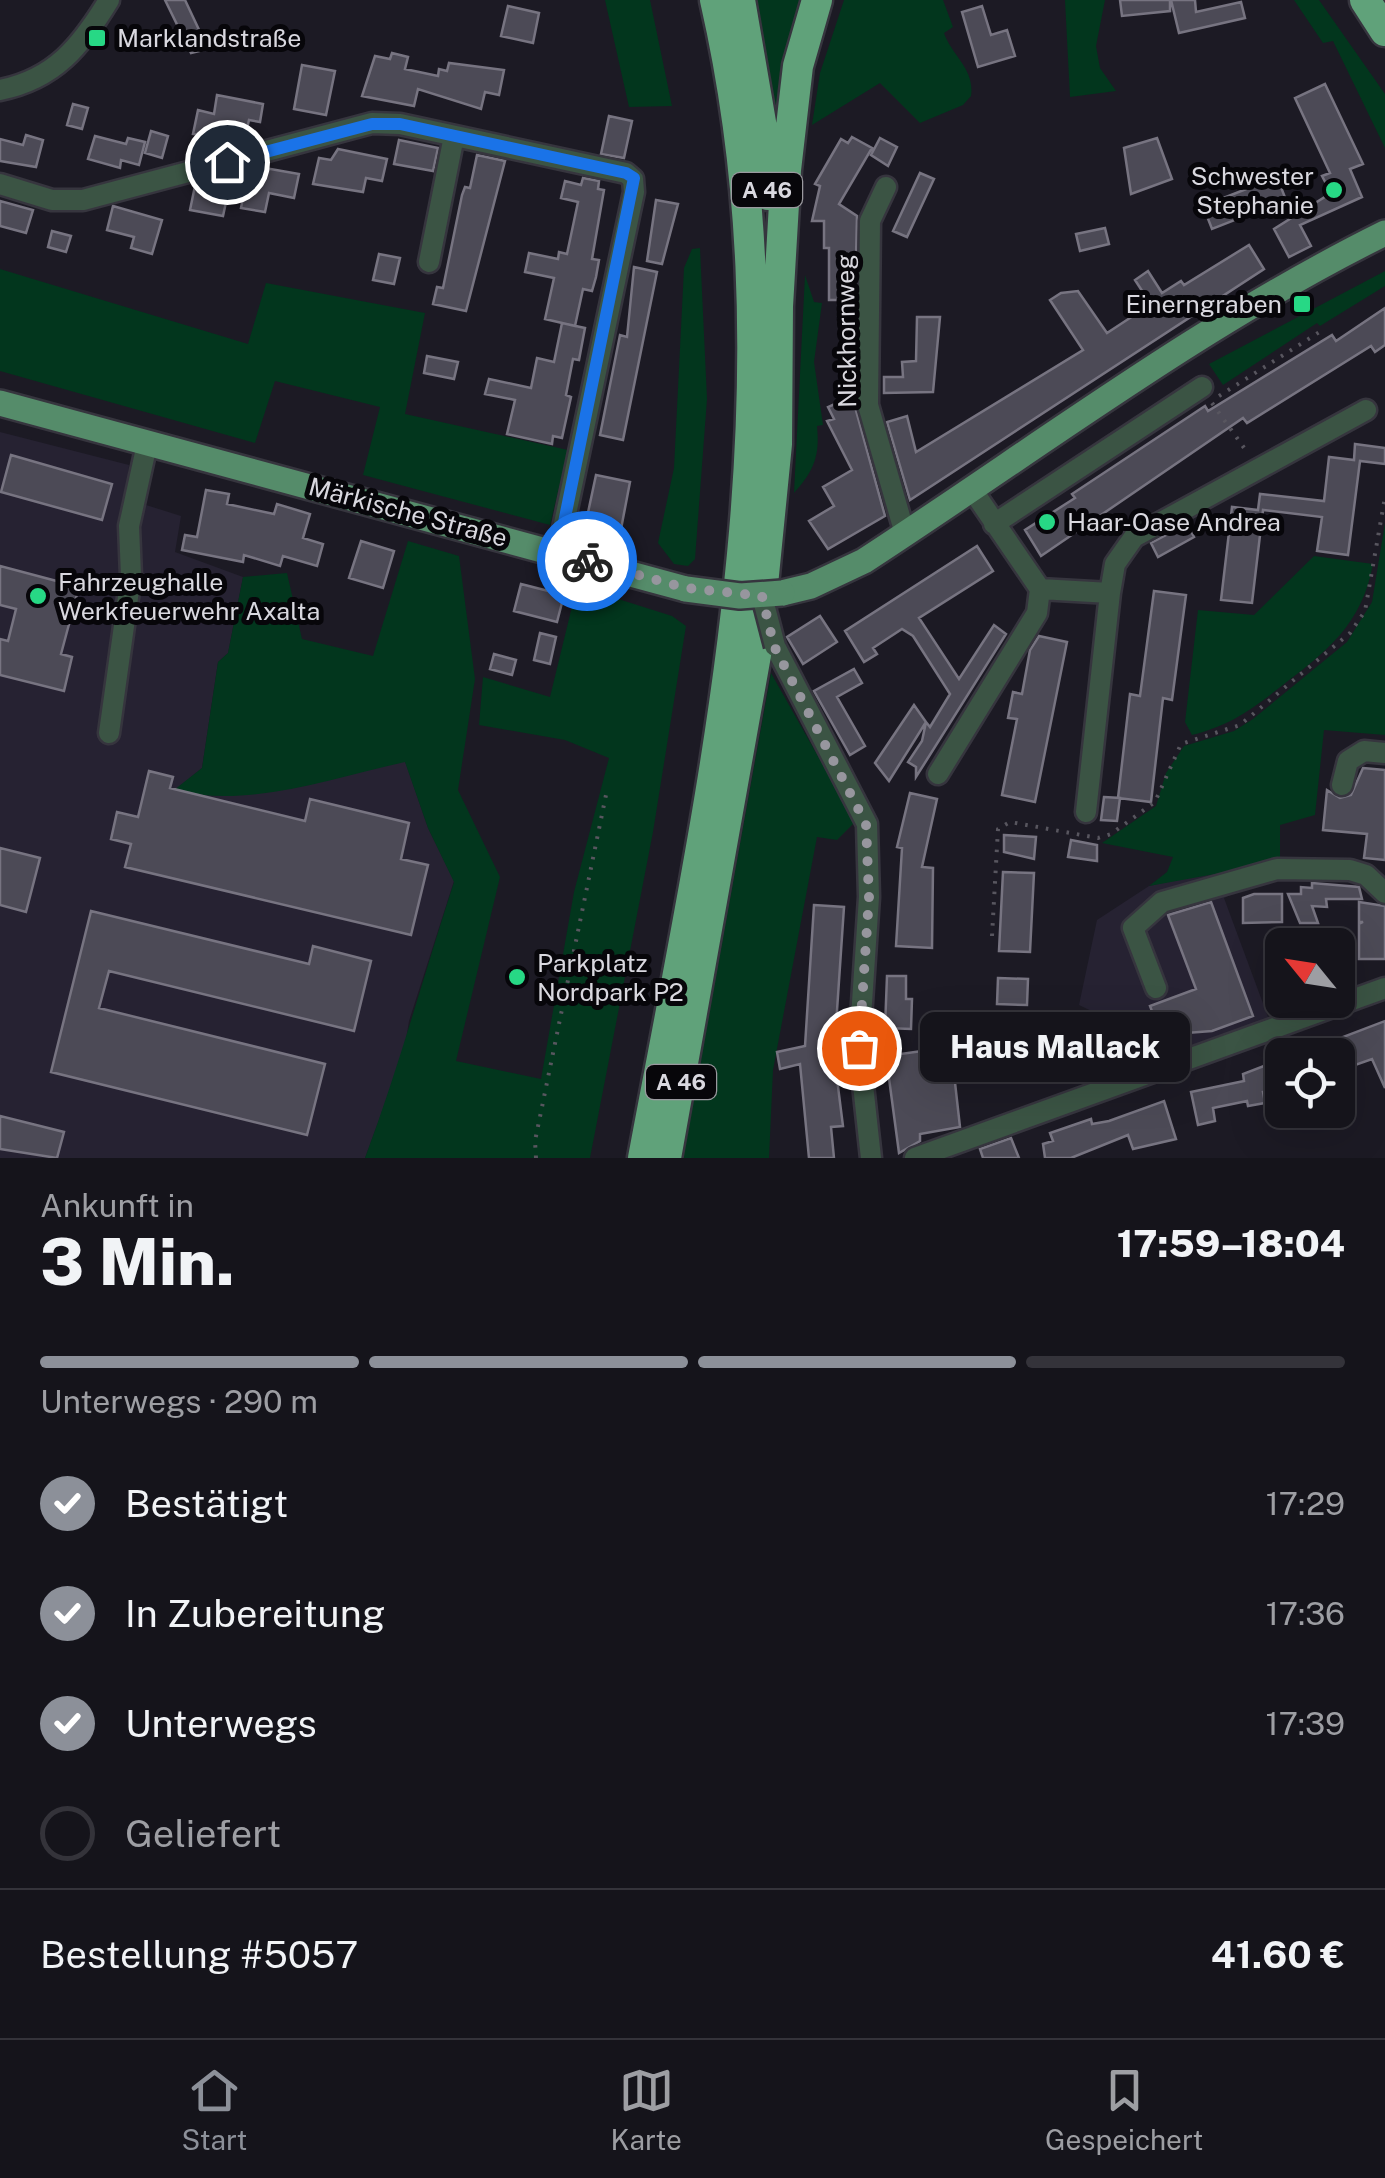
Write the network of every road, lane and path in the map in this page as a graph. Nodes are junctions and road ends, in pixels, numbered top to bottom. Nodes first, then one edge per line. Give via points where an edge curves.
1 (109, 0) edge
2 (714, 0) edge
3 (740, 0) edge
4 (818, 0) edge
5 (1365, 0) edge
6 (1385, 30) edge
7 (0, 90) edge
8 (454, 136) junction
9 (0, 184) edge
10 (886, 187) dead end
11 (1385, 233) edge
12 (1385, 242) edge
13 (429, 262) dead end
14 (1309, 275) junction
15 (1322, 331) dead end
16 (776, 382) junction
17 (1202, 386) dead end
18 (0, 404) edge
19 (1366, 410) dead end
20 (147, 444) junction
21 (1258, 469) junction
22 (970, 488) junction
23 (1385, 497) edge
24 (994, 524) junction
25 (905, 534) junction
26 (558, 552) junction
27 (1040, 589) junction
28 (1110, 593) junction
29 (772, 594) junction
30 (109, 733) dead end
31 (1385, 753) edge
32 (938, 774) dead end
33 (1342, 786) dead end
34 (607, 790) dead end
35 (1086, 812) dead end
36 (1385, 893) edge
37 (992, 936) dead end
38 (1156, 988) dead end
39 (1385, 988) edge
40 (1355, 995) edge
41 (1289, 1018) edge
42 (536, 1158) edge
43 (643, 1158) edge
44 (666, 1158) edge
45 (872, 1158) edge
46 (915, 1158) edge

1 - 7 street via 62,64
2 - 43 highway, A 46 via 752,252 752,463 734,638
3 - 16 highway, A 46 via 767,157 768,326
4 - 16 highway via 798,66 786,170
5 - 6 highway
8 - 9 street via 372,124 82,200 52,200
8 - 13 street
8 - 26 street via 634,178
10 - 25 street, Nickhornweg via 870,221 868,405
11 - 14 main road, Märkische Straße
12 - 14 main road, Märkische Straße
14 - 22 main road, Märkische Straße
15 - 21 path via 1211,401
16 - 44 highway, A 46 via 777,444 756,656
17 - 24 street
18 - 20 main road, Märkische Straße
19 - 21 street
20 - 26 main road, Märkische Straße
20 - 30 street via 129,526 130,576
21 - 28 street via 1134,537 1116,564
22 - 24 street
22 - 25 main road, Märkische Straße
23 - 37 path via 1365,611 1330,655 1240,724 1181,744 1155,802 1111,834 1098,838 1010,822 998,829
24 - 27 street
25 - 29 main road, Märkische Straße via 841,573
26 - 29 main road, Märkische Straße, bridge via 686,588
27 - 28 street
27 - 32 street via 1038,613
28 - 35 street
29 - 45 street, bridge via 774,646 866,824 869,897 859,1048
31 - 33 street via 1364,750 1348,761
34 - 42 path
36 - 38 street via 1366,874 1350,870 1278,868 1162,902 1133,928
39 - 40 street
41 - 46 street

